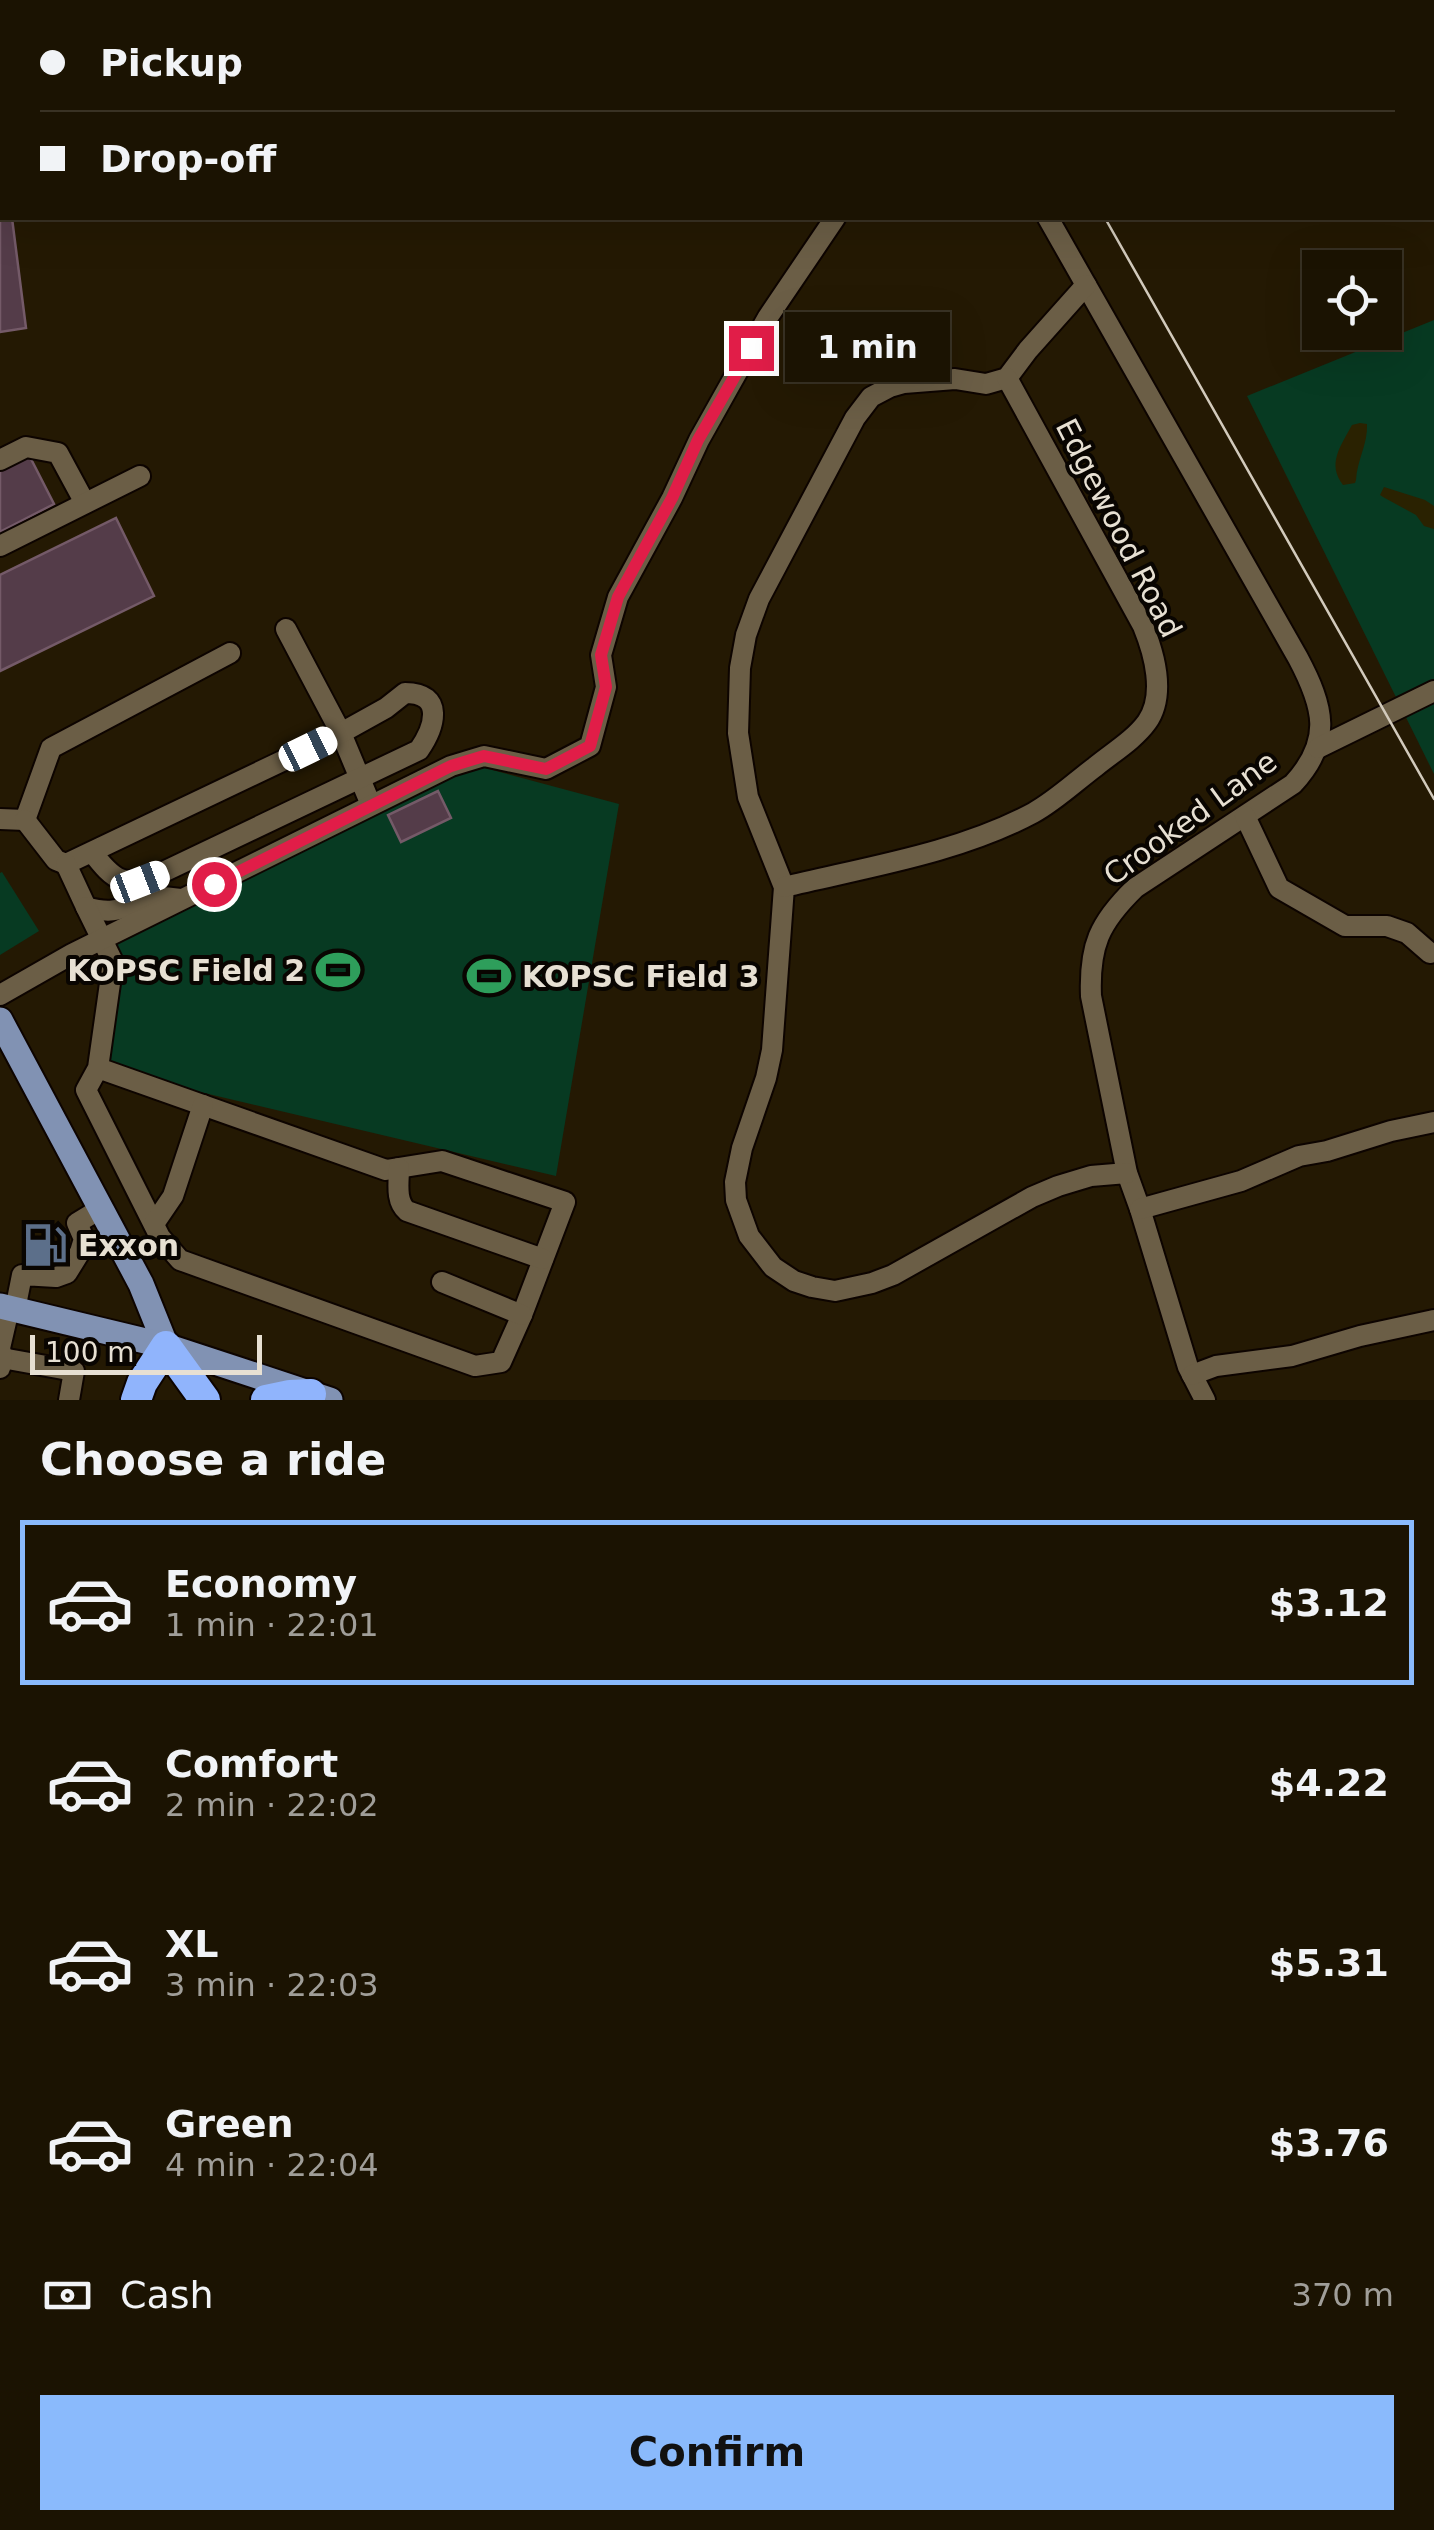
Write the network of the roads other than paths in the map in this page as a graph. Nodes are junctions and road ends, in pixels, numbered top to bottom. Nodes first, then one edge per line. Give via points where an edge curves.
1 (834, 220) edge
2 (1049, 220) edge
3 (1086, 285) junction
4 (1007, 378) junction
5 (0, 460) edge
6 (140, 476) dead end
7 (85, 504) junction
8 (0, 546) edge
9 (286, 629) dead end
10 (230, 653) dead end
11 (1434, 692) edge
12 (341, 733) junction
13 (1318, 748) junction
14 (359, 778) junction
15 (371, 806) junction
16 (1245, 816) junction
17 (0, 820) edge
18 (26, 820) junction
19 (92, 852) junction
20 (66, 864) junction
21 (784, 887) junction
22 (182, 900) junction
23 (86, 907) junction
24 (103, 938) junction
25 (1430, 952) dead end
26 (72, 954) junction
27 (110, 980) junction
28 (0, 994) edge
29 (0, 1020) edge
30 (98, 1068) junction
31 (203, 1105) junction
32 (1434, 1122) edge
33 (399, 1168) junction
34 (1127, 1173) junction
35 (100, 1209) junction
36 (1140, 1209) junction
37 (154, 1224) junction
38 (543, 1259) junction
39 (442, 1282) dead end
40 (12, 1309) edge
41 (522, 1315) junction
42 (1434, 1320) edge
43 (166, 1346) junction
44 (1, 1363) edge
45 (1192, 1375) junction
46 (320, 1397) edge
47 (69, 1400) edge
48 (136, 1400) edge
49 (205, 1400) edge
50 (266, 1400) edge
51 (1204, 1400) edge

1 - 15 street via 768,317 618,597 601,655 606,687 590,746 546,769 484,756
2 - 3 street, Crooked Lane
3 - 4 street
3 - 13 street, Crooked Lane via 1312,684
4 - 21 street via 904,383 872,397 759,599 740,668 738,734 748,797
4 - 21 street, Edgewood Road via 1143,626 1156,676 1149,719 1036,812 960,846
5 - 7 street via 26,447 58,453
6 - 7 street
7 - 8 street
9 - 12 street
10 - 18 street via 51,748
11 - 13 street
12 - 14 street
12 - 14 street via 405,693 420,694 433,708 419,750
12 - 19 street
13 - 16 street, Crooked Lane via 1292,784
14 - 15 street
14 - 19 street via 140,882 108,873
15 - 22 street
16 - 25 street via 1279,888 1345,926 1387,926
16 - 34 street, Crooked Lane via 1134,888 1094,945 1091,996
17 - 18 street
18 - 20 street
19 - 20 street
20 - 23 street
21 - 34 street via 772,1050 734,1182 742,1220 773,1267 812,1287 872,1283 1058,1186
22 - 23 street via 156,897 115,911
22 - 24 street
23 - 24 street
24 - 26 street
24 - 27 street via 114,962
26 - 27 street
26 - 28 street
27 - 30 street
29 - 35 main road
30 - 31 street
30 - 37 street via 86,1090
31 - 33 street via 386,1170
31 - 37 street via 173,1196
32 - 36 street via 1299,1156 1240,1182
33 - 38 street via 399,1200 406,1210
33 - 38 street via 442,1160 565,1202
34 - 36 street, Crooked Lane
35 - 40 street via 78,1223 84,1239 67,1272 56,1278 22,1275
35 - 43 main road
36 - 45 street, Crooked Lane
37 - 41 street via 180,1260 475,1366 500,1362
38 - 41 street
39 - 41 street
40 - 43 main road
40 - 44 street
42 - 45 street
43 - 46 main road
43 - 48 highway
43 - 49 highway
44 - 47 street via 74,1371
45 - 51 street, Crooked Lane
46 - 50 highway

